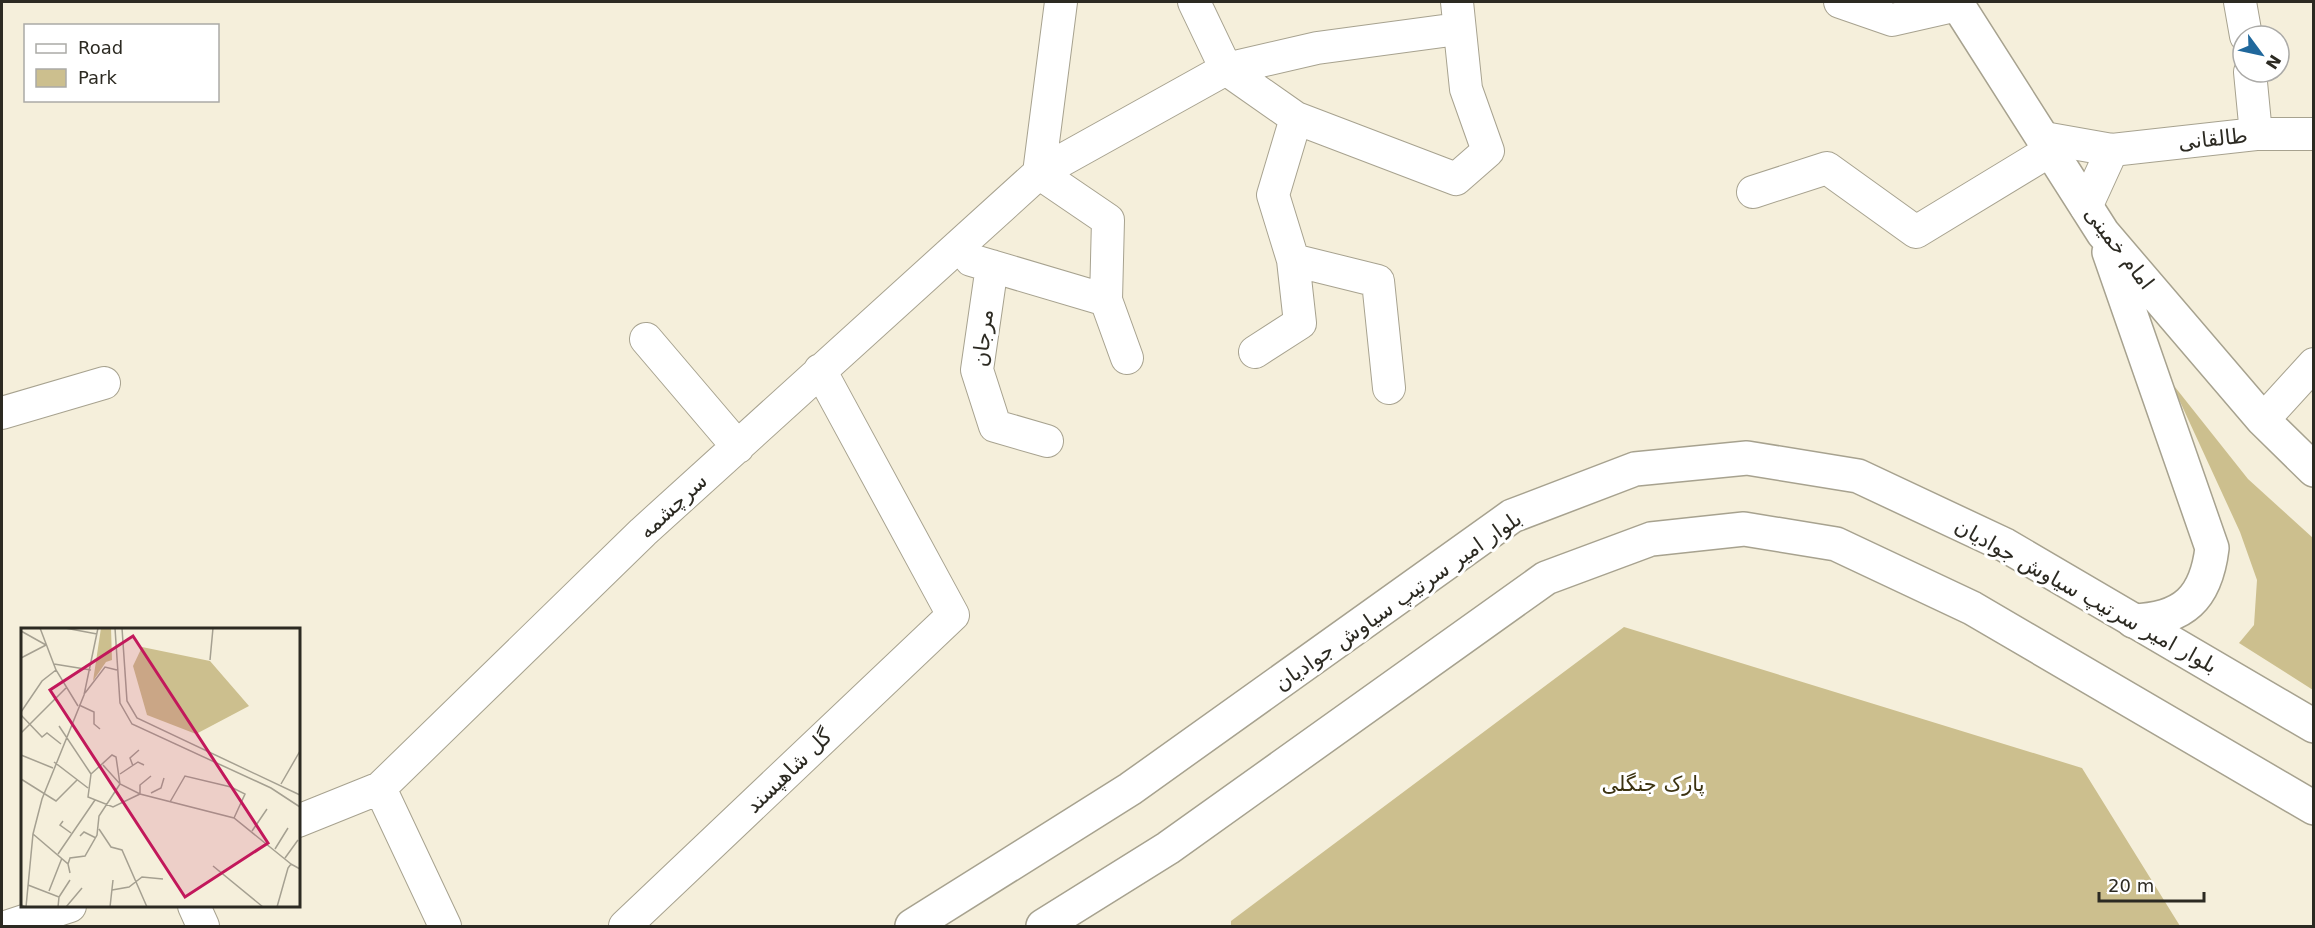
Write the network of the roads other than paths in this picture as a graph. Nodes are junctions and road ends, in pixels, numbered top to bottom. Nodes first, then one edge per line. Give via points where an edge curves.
1 (1061, 2) edge
2 (1194, 2) edge
3 (1840, 2) edge
4 (2240, 2) edge
5 (1957, 3) edge
6 (1457, 15) edge
7 (2244, 24) edge
8 (1226, 69) junction
9 (2251, 84) edge
10 (1296, 118) junction
11 (2256, 134) junction
12 (2313, 134) edge
13 (2048, 144) junction
14 (2112, 150) junction
15 (1039, 173) junction
16 (1753, 192) dead end
17 (2094, 220) junction
18 (950, 254) junction
19 (1293, 260) junction
20 (992, 266) junction
21 (1106, 300) junction
22 (646, 339) dead end
23 (1255, 352) dead end
24 (1127, 357) dead end
25 (2313, 364) edge
26 (820, 370) junction
27 (104, 383) dead end
28 (1389, 388) dead end
29 (2, 413) edge
30 (2263, 420) junction
31 (1047, 441) dead end
32 (738, 447) junction
33 (2313, 470) edge
34 (2133, 621) junction
35 (2313, 726) edge
36 (380, 788) junction
37 (2313, 808) edge
38 (300, 820) edge
39 (67, 907) edge
40 (194, 907) edge
41 (9, 927) edge
42 (203, 927) edge
43 (445, 927) edge
44 (625, 927) edge
45 (912, 927) edge
46 (1043, 927) edge

1 - 15 street
2 - 8 street
3 - 5 street via 1892,20
4 - 7 street
5 - 13 main road, امام خمینی
6 - 8 street, سرچشمه
6 - 10 street via 1466,89 1488,151 1456,179
8 - 10 street
8 - 15 street, سرچشمه
9 - 11 street
10 - 19 street via 1273,195
11 - 12 street, طالقانی
11 - 14 street, طالقانی
13 - 14 street, طالقانی
13 - 16 street via 1916,232 1827,168
13 - 17 main road, امام خمینی
14 - 17 street
15 - 18 street, سرچشمه
15 - 21 street via 1108,220
17 - 30 main road, امام خمینی
17 - 34 main road via 2212,548 2209,572 2198,594 2180,611 2158,620
18 - 20 street
18 - 26 street, سرچشمه
19 - 23 street via 1300,322
19 - 28 street via 1378,281
20 - 21 street
20 - 31 street, مرجان via 977,370 995,426
21 - 24 street
22 - 32 street
25 - 30 street
26 - 32 street, سرچشمه
26 - 44 street, گل شاهپسند via 953,615
27 - 29 street
30 - 33 main road, امام خمینی
32 - 36 street, سرچشمه via 643,532
34 - 35 main road, بلوار امیر سرتیپ سیاوش جوادیان
34 - 45 main road, بلوار امیر سرتیپ سیاوش جوادیان via 2005,545 1858,476 1747,458 1635,469 1512,516 1130,789
36 - 38 street, سرچشمه
36 - 43 street
37 - 46 main road via 1972,608 1836,544 1744,529 1651,539 1546,579 1168,848
39 - 41 street
40 - 42 street

